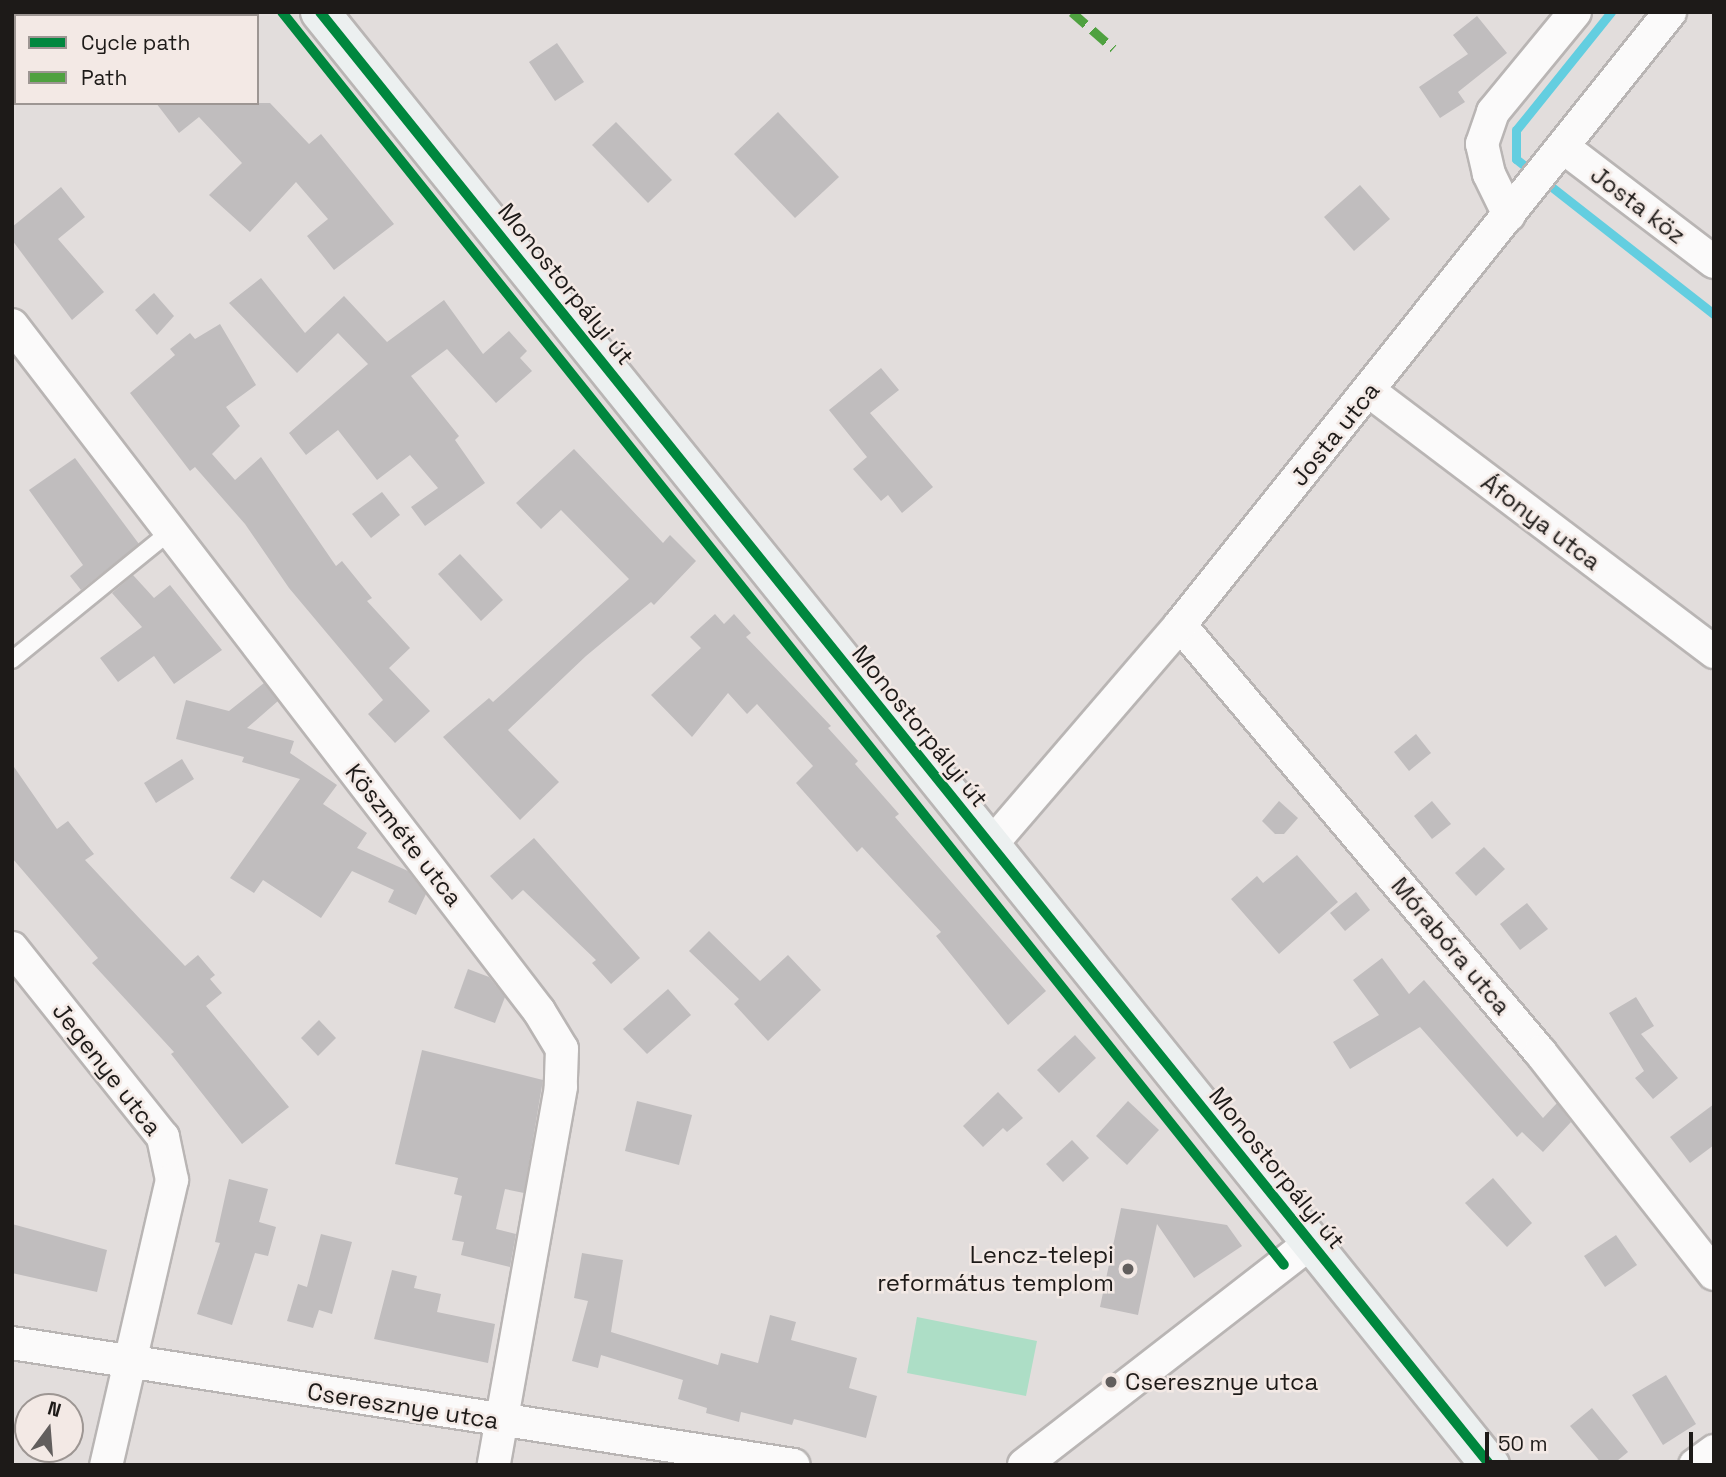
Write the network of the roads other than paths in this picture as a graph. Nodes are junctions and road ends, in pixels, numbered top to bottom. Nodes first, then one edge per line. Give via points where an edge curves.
1 (320, 12) edge
2 (1575, 12) edge
3 (1670, 12) edge
4 (1556, 156) junction
5 (1509, 215) junction
6 (1714, 262) edge
7 (12, 325) edge
8 (1369, 391) junction
9 (171, 531) junction
10 (1180, 625) junction
11 (1714, 652) edge
12 (12, 660) edge
13 (990, 846) junction
14 (12, 948) edge
15 (1310, 1243) junction
16 (1714, 1274) edge
17 (12, 1343) edge
18 (130, 1365) junction
19 (504, 1421) junction
20 (1714, 1451) edge
21 (106, 1465) edge
22 (494, 1465) edge
23 (794, 1465) edge
24 (1024, 1465) edge
25 (1490, 1465) edge
26 (1695, 1465) edge

1 - 13 street, Monostorpályi út
2 - 5 street via 1493,112 1482,144 1489,174
3 - 4 street, Josta utca
4 - 5 street, Josta utca
4 - 6 street, Josta köz
5 - 8 street, Josta utca
7 - 9 street, Köszméte utca
8 - 10 street, Josta utca
8 - 11 street, Áfonya utca
9 - 12 lane
9 - 19 street, Köszméte utca via 539,1011 562,1049 561,1087
10 - 13 street, Josta utca
10 - 16 street, Mórabóra utca via 1540,1052
13 - 15 street, Monostorpályi út
14 - 18 street, Jegenye utca via 163,1138 172,1180
15 - 24 street
15 - 25 street, Monostorpályi út
17 - 18 street, Cseresznye utca
18 - 19 street, Cseresznye utca
18 - 21 street, Jegenye utca
19 - 22 street, Köszméte utca
19 - 23 street, Cseresznye utca
20 - 26 street

